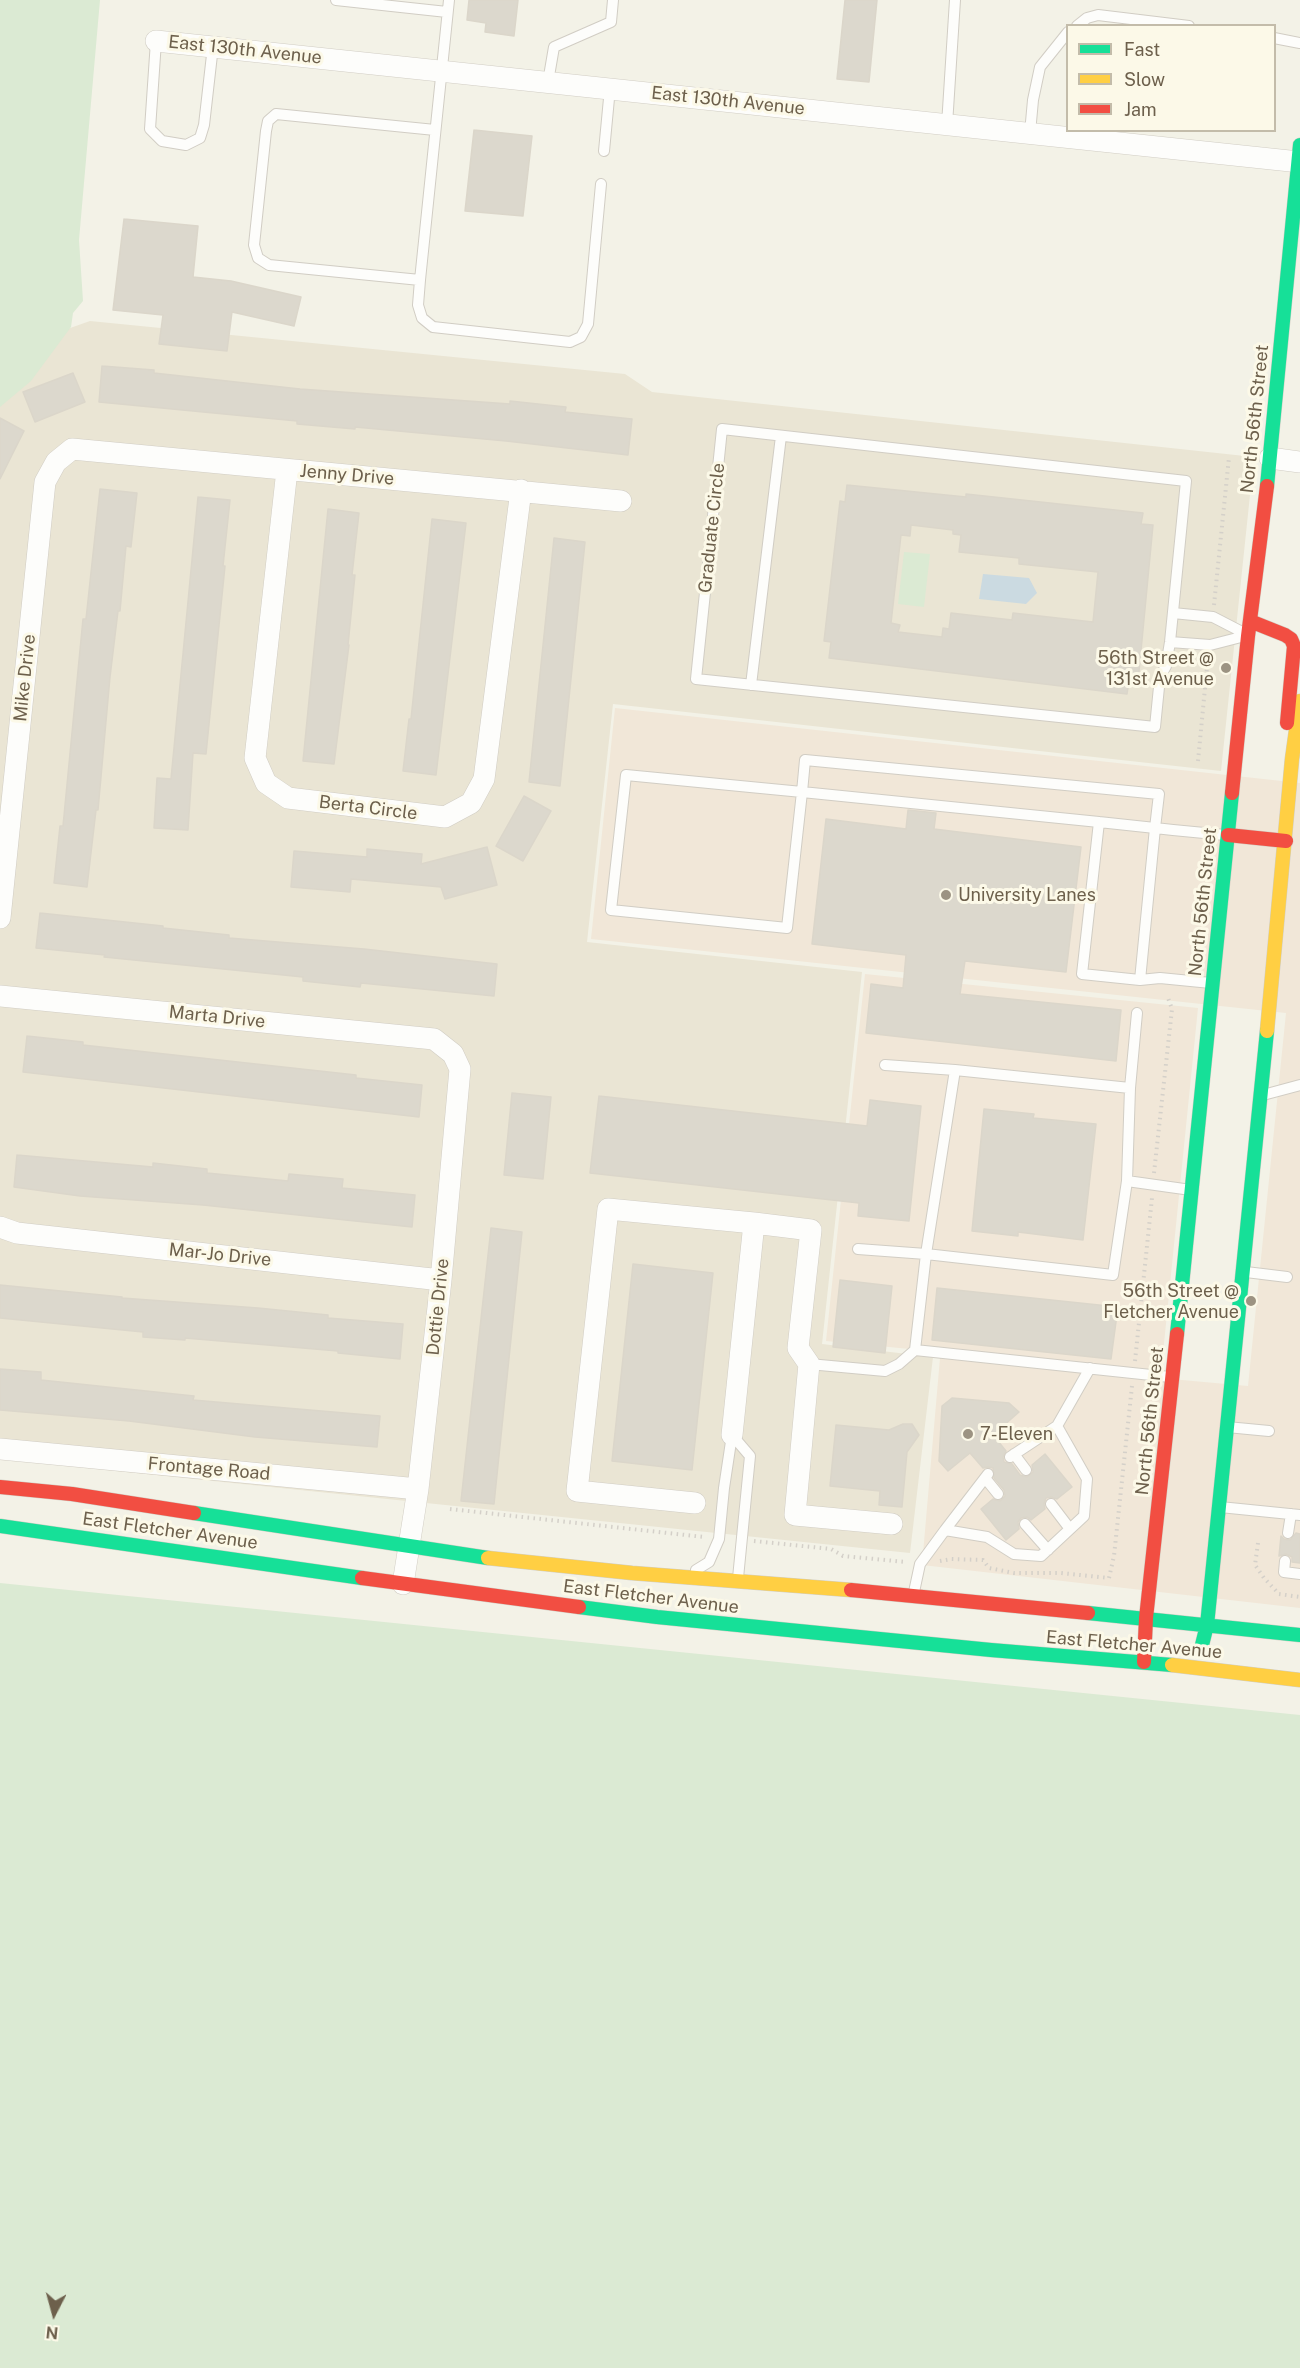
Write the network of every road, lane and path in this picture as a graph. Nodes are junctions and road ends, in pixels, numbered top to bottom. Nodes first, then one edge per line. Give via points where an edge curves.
1 (336, 0) edge
2 (449, 0) edge
3 (613, 0) edge
4 (955, 0) edge
5 (447, 12) junction
6 (1080, 24) edge
7 (1172, 24) edge
8 (1066, 34) edge
9 (1276, 38) edge
10 (156, 41) joint
11 (1300, 43) edge
12 (213, 46) junction
13 (441, 70) junction
14 (548, 82) junction
15 (610, 88) junction
16 (947, 125) junction
17 (435, 130) junction
18 (1030, 133) junction
19 (604, 151) dead end
20 (1299, 156) edge
21 (601, 184) dead end
22 (420, 280) junction
23 (781, 436) junction
24 (72, 449) joint
25 (1270, 458) junction
26 (1300, 462) edge
27 (287, 470) junction
28 (521, 490) junction
29 (621, 501) dead end
30 (1173, 613) junction
31 (1250, 621) junction
32 (1248, 636) junction
33 (1170, 642) junction
34 (751, 684) junction
35 (1300, 701) edge
36 (1292, 759) junction
37 (7, 788) edge
38 (802, 792) junction
39 (1099, 822) junction
40 (1155, 828) junction
41 (1228, 835) junction
42 (1286, 841) junction
43 (0, 918) edge
44 (1140, 980) junction
45 (1213, 983) junction
46 (0, 996) edge
47 (1137, 1013) dead end
48 (434, 1039) joint
49 (885, 1065) dead end
50 (955, 1071) junction
51 (1300, 1084) edge
52 (1130, 1088) junction
53 (1259, 1096) junction
54 (1127, 1181) junction
55 (1192, 1190) junction
56 (754, 1223) junction
57 (0, 1227) edge
58 (858, 1249) dead end
59 (926, 1254) junction
60 (1244, 1272) junction
61 (1287, 1277) dead end
62 (441, 1280) junction
63 (915, 1350) junction
64 (808, 1364) junction
65 (1090, 1368) junction
66 (1173, 1377) junction
67 (1057, 1426) junction
68 (1226, 1427) junction
69 (1269, 1431) dead end
70 (732, 1435) junction
71 (0, 1449) edge
72 (1026, 1470) dead end
73 (0, 1487) edge
74 (418, 1489) junction
75 (998, 1494) dead end
76 (695, 1503) dead end
77 (1051, 1504) dead end
78 (1219, 1507) junction
79 (450, 1509) dead end
80 (1295, 1515) edge
81 (892, 1524) dead end
82 (1025, 1524) dead end
83 (0, 1526) edge
84 (1070, 1529) junction
85 (945, 1530) junction
86 (1288, 1533) dead end
87 (719, 1539) junction
88 (742, 1540) junction
89 (410, 1546) junction
90 (1048, 1550) junction
91 (889, 1561) dead end
92 (1285, 1561) dead end
93 (1300, 1574) edge
94 (686, 1577) junction
95 (738, 1582) junction
96 (403, 1584) junction
97 (914, 1594) junction
98 (1146, 1618) junction
99 (1207, 1625) junction
100 (1300, 1635) edge
101 (1144, 1662) junction
102 (1197, 1668) junction
103 (1300, 1680) edge

1 - 5 lane
2 - 5 lane
3 - 14 lane via 611,22 554,47
4 - 16 lane
5 - 13 lane
6 - 7 lane via 1098,15
8 - 18 lane via 1040,67
9 - 11 lane
10 - 12 street, East 130th Avenue
10 - 12 lane via 150,129 162,141 186,145 200,138 204,124
12 - 13 street, East 130th Avenue
13 - 14 street, East 130th Avenue
13 - 17 lane
14 - 15 street, East 130th Avenue
15 - 16 street, East 130th Avenue
15 - 19 lane
16 - 18 street, East 130th Avenue
17 - 22 lane
17 - 22 lane via 276,114 268,121 266,131 254,245 258,258 268,265
18 - 20 street, East 130th Avenue
20 - 25 main road, North 56th Street
21 - 22 lane via 588,324 581,337 570,342 433,327 422,318 418,305
23 - 30 lane, Graduate Circle via 1186,481
23 - 34 lane
23 - 34 lane, Graduate Circle via 722,429 696,679
24 - 27 street, Jenny Drive
24 - 37 street, Mike Drive via 56,462 45,482
25 - 26 street
25 - 31 main road, North 56th Street
27 - 28 street, Jenny Drive
27 - 28 street, Berta Circle via 255,758 266,783 288,798 445,817 471,802 483,779
28 - 29 street, Jenny Drive
30 - 32 lane via 1213,617
30 - 33 lane, Graduate Circle
31 - 32 main road, North 56th Street
31 - 36 main road via 1285,635 1294,646 1286,729
32 - 33 lane via 1210,645
32 - 41 main road, North 56th Street
33 - 34 lane, Graduate Circle via 1160,677 1155,727
35 - 36 main road
36 - 42 main road
37 - 43 street, Mike Drive
38 - 38 lane via 788,928 611,910 626,775
38 - 39 lane
38 - 40 lane via 805,759 1159,794
39 - 40 lane
39 - 44 lane via 1082,974
40 - 41 lane
40 - 44 lane
41 - 42 main road
41 - 45 main road, North 56th Street
42 - 53 main road
44 - 45 lane
45 - 55 main road, North 56th Street
46 - 48 street, Marta Drive
47 - 52 lane
48 - 62 street, Dottie Drive via 453,1054 460,1069
49 - 50 lane
50 - 52 lane
50 - 59 lane
51 - 53 lane
52 - 54 lane
53 - 60 main road
54 - 55 lane
54 - 59 lane via 1113,1275
55 - 66 main road, North 56th Street
56 - 64 street via 811,1230 798,1348
56 - 70 street
56 - 76 street via 609,1209 577,1491
57 - 62 street, Mar-Jo Drive via 16,1233
58 - 59 lane
59 - 63 lane
60 - 61 lane
60 - 68 main road
62 - 74 street, Dottie Drive
63 - 64 lane via 885,1371
63 - 65 lane
64 - 81 street via 795,1515
65 - 66 lane
65 - 67 lane
66 - 98 main road, North 56th Street
67 - 72 lane via 1012,1456
67 - 84 lane via 1087,1479 1084,1516
68 - 69 lane
68 - 78 main road
70 - 87 lane
70 - 88 lane via 750,1456
71 - 74 street, Frontage Road
73 - 89 main road, East Fletcher Avenue via 72,1494
74 - 89 street, Dottie Drive
75 - 85 lane via 986,1476
77 - 84 lane
78 - 80 lane
78 - 99 main road
79 - 87 path
80 - 86 lane
82 - 90 lane
83 - 96 main road, East Fletcher Avenue
84 - 90 lane
85 - 90 lane via 987,1536 1014,1554 1041,1556
85 - 97 lane via 920,1564
87 - 94 lane via 709,1562
88 - 91 path via 831,1549 843,1556
88 - 95 lane
89 - 94 main road, East Fletcher Avenue via 487,1558
89 - 96 street, Dottie Drive
92 - 93 lane via 1284,1572
94 - 95 main road, East Fletcher Avenue
95 - 97 main road, East Fletcher Avenue
96 - 101 main road, East Fletcher Avenue via 657,1617
97 - 98 main road, East Fletcher Avenue
98 - 99 main road, East Fletcher Avenue
98 - 101 main road, North 56th Street
99 - 100 main road, East Fletcher Avenue
99 - 102 main road
101 - 102 main road, East Fletcher Avenue
102 - 103 main road, East Fletcher Avenue

